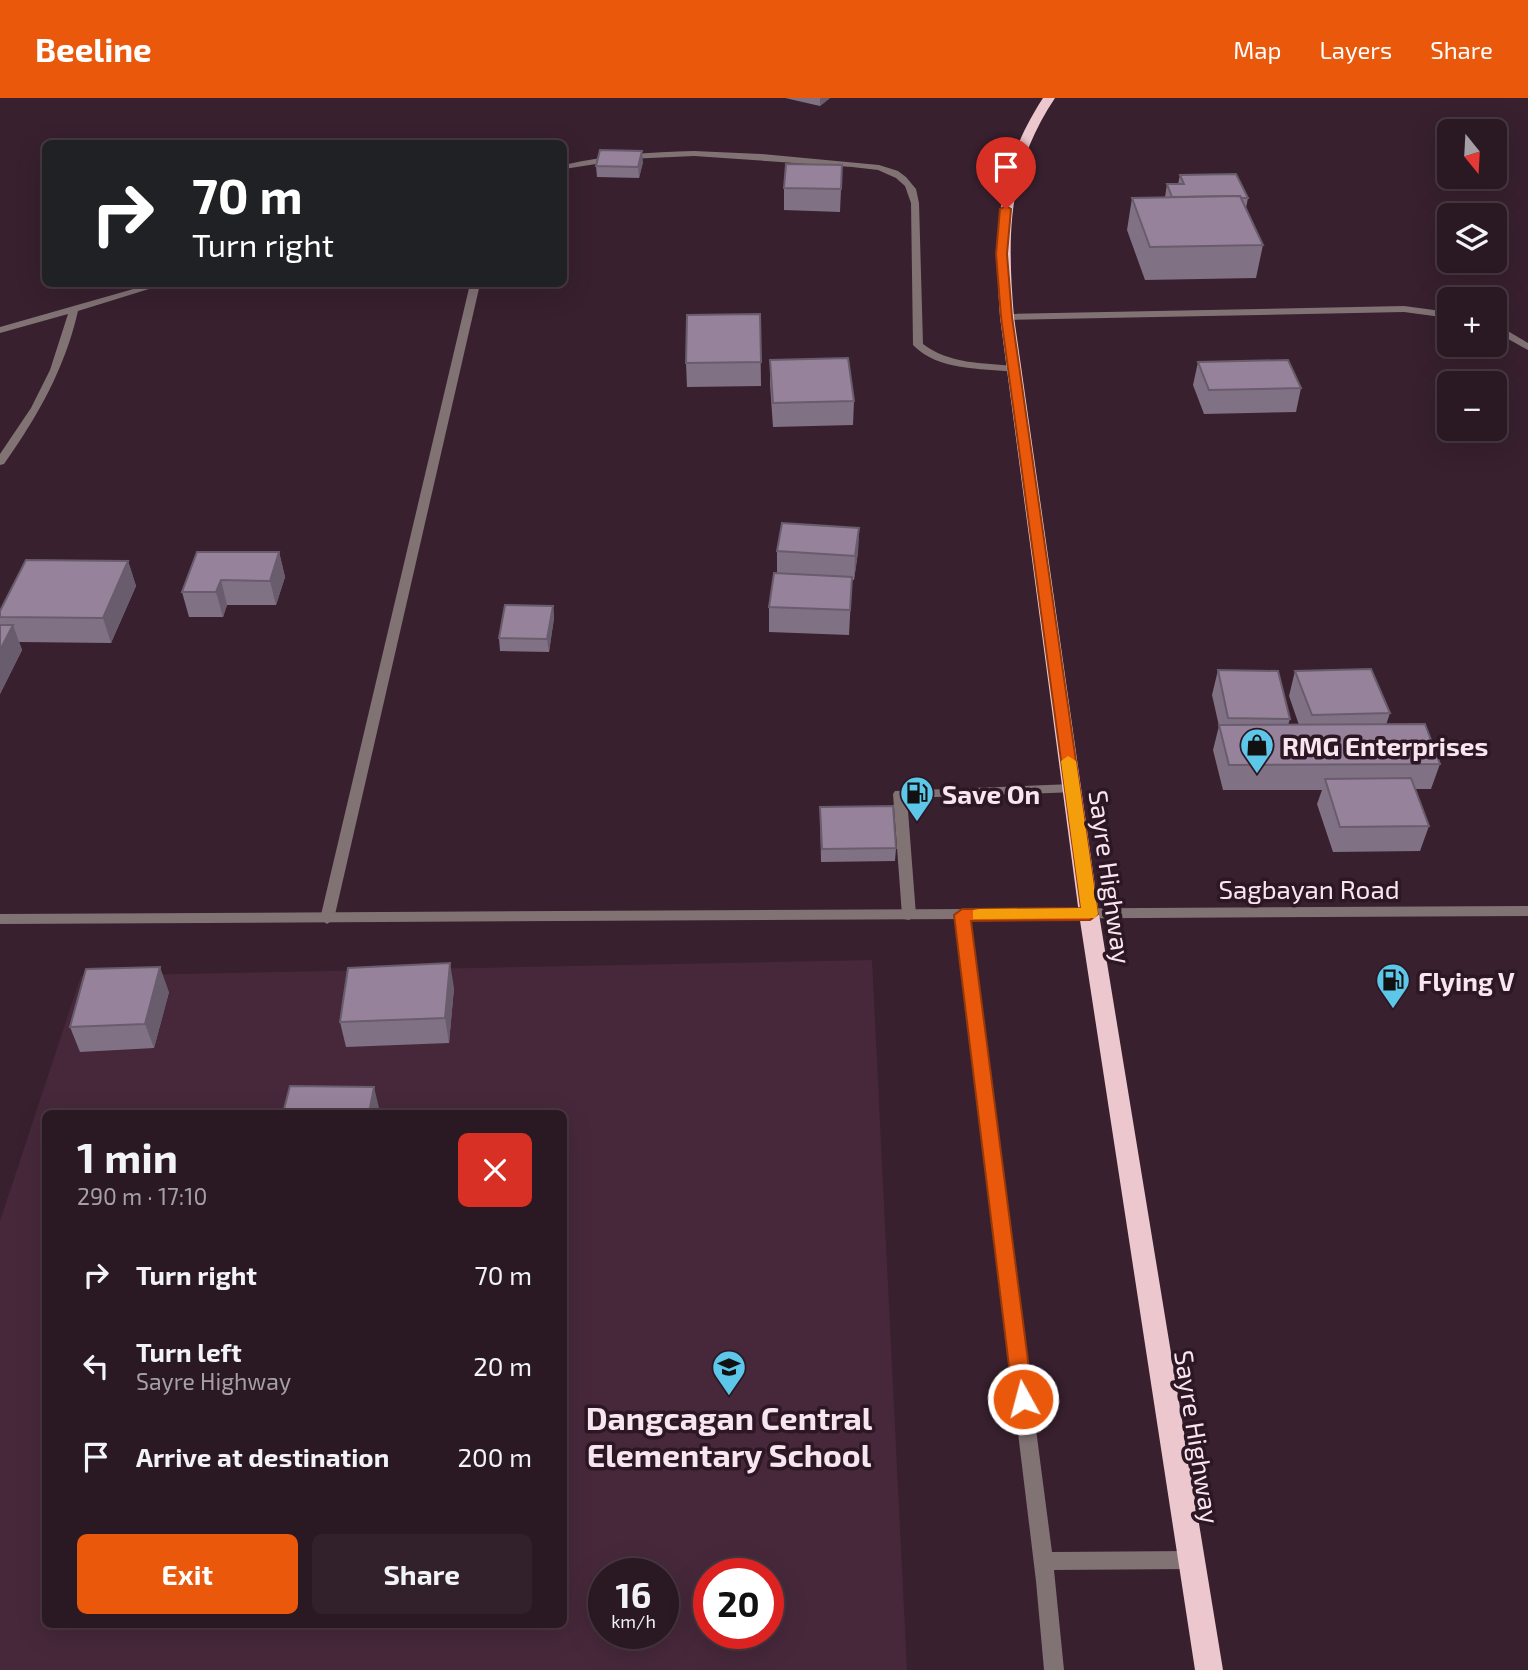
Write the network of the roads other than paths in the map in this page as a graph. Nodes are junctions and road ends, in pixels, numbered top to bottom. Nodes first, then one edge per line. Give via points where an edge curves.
1 (1049, 98) edge
2 (567, 166) edge
3 (149, 287) edge
4 (474, 287) edge
5 (74, 308) junction
6 (1437, 313) edge
7 (1007, 317) junction
8 (0, 330) edge
9 (1507, 334) edge
10 (1528, 347) edge
11 (1014, 369) junction
12 (0, 462) edge
13 (1072, 789) junction
14 (1528, 911) edge
15 (1090, 914) junction
16 (909, 915) junction
17 (962, 915) junction
18 (0, 919) edge
19 (327, 919) junction
20 (1191, 1560) junction
21 (1043, 1561) junction
22 (1054, 1670) edge
23 (1209, 1670) edge

1 - 7 highway, Sayre Highway via 1029,125 1008,186 1002,254
2 - 11 street via 617,156 764,157 893,172 913,190 915,203 918,345 932,356 948,360
3 - 5 street
4 - 19 street
5 - 8 street
5 - 12 street via 68,343 46,395
6 - 7 street via 1404,309
7 - 11 highway, Sayre Highway
9 - 10 street
11 - 13 highway, Sayre Highway
13 - 15 highway, Sayre Highway
13 - 16 street via 900,794
14 - 15 street, Sagbayan Road
15 - 17 street, Sagbayan Road
15 - 20 highway, Sayre Highway
16 - 17 street, Sagbayan Road
16 - 19 street, Sagbayan Road
17 - 21 street
18 - 19 street, Sagbayan Road
20 - 21 street
20 - 23 highway, Sayre Highway
21 - 22 street

